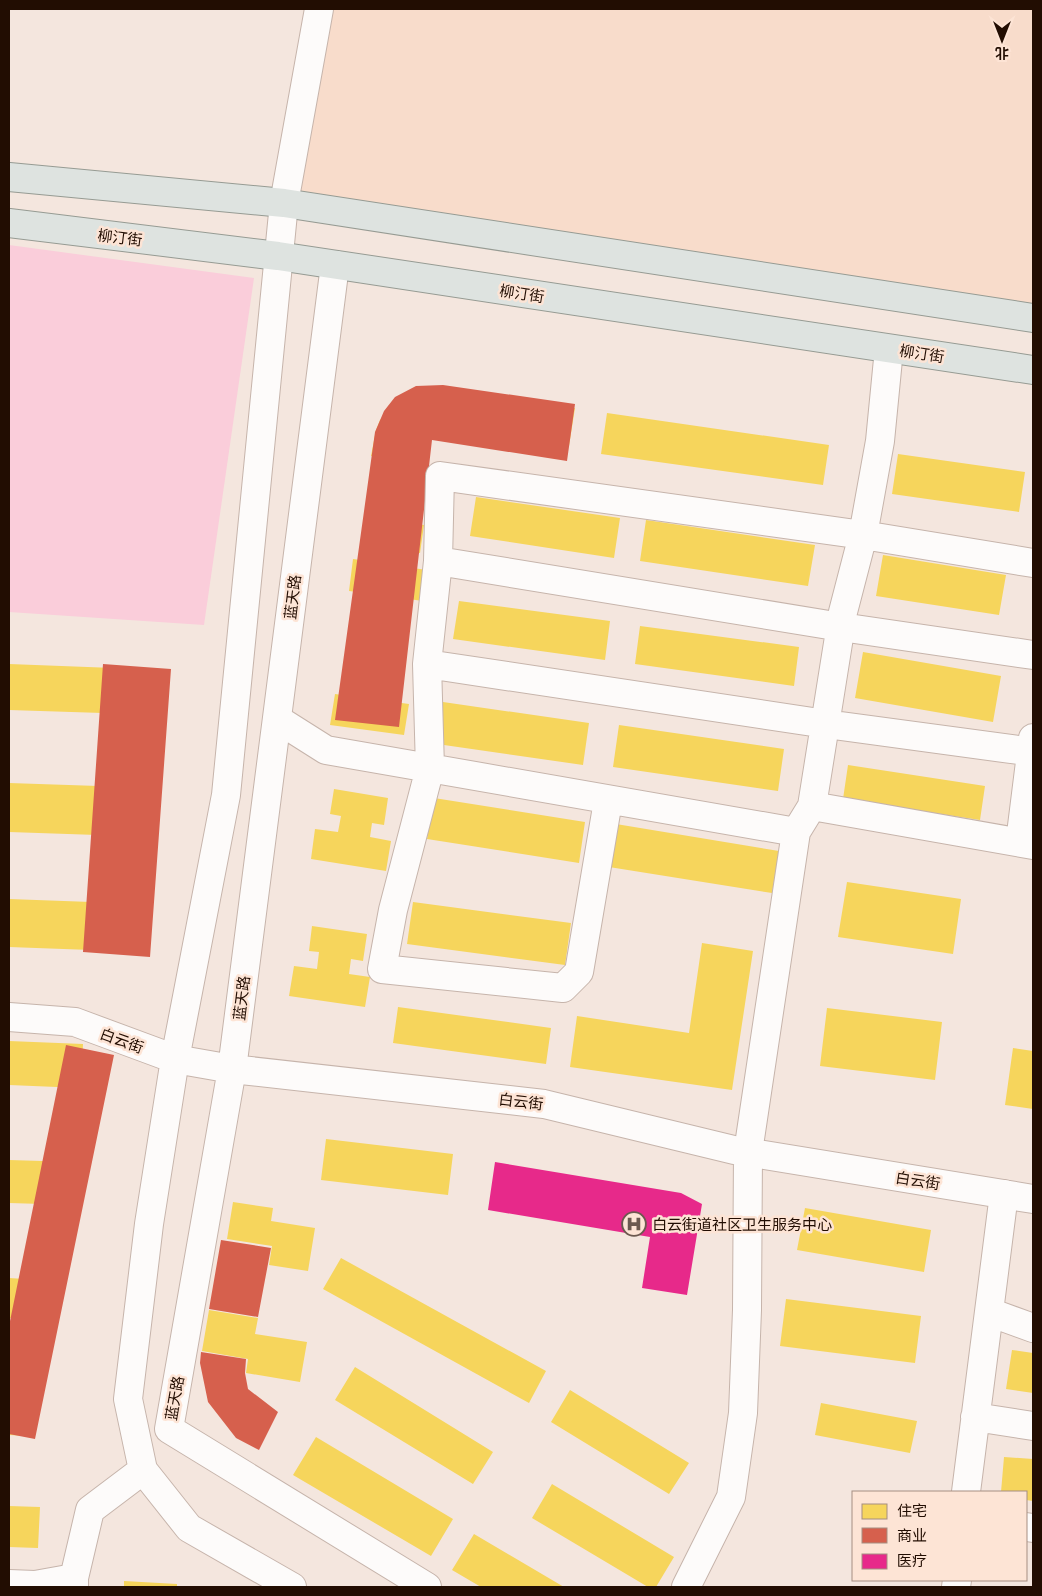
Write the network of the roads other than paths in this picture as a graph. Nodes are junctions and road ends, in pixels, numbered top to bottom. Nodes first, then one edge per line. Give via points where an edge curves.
1 (319, 9) edge
2 (9, 177) edge
3 (284, 203) junction
4 (9, 223) edge
5 (278, 256) junction
6 (335, 265) junction
7 (1033, 318) edge
8 (889, 348) junction
9 (1033, 370) edge
10 (864, 535) junction
11 (438, 561) junction
12 (1033, 563) edge
13 (840, 627) junction
14 (1033, 655) edge
15 (426, 664) junction
16 (277, 719) junction
17 (826, 724) junction
18 (1032, 747) edge
19 (430, 768) junction
20 (608, 801) junction
21 (812, 806) junction
22 (796, 832) junction
23 (1026, 844) edge
24 (9, 1017) edge
25 (175, 1059) junction
26 (232, 1068) junction
27 (748, 1152) junction
28 (1004, 1194) junction
29 (1033, 1199) edge
30 (989, 1312) junction
31 (1033, 1328) edge
32 (975, 1417) junction
33 (1033, 1426) edge
34 (143, 1470) junction
35 (966, 1491) edge
36 (74, 1583) edge
37 (9, 1584) edge
38 (292, 1587) edge
39 (427, 1587) edge
40 (686, 1587) edge

1 - 3 street
2 - 3 main road
3 - 5 street
3 - 7 main road
4 - 5 main road, 柳汀街
5 - 6 main road, 柳汀街
5 - 25 street via 226,795
6 - 8 main road, 柳汀街
6 - 16 street, 蓝天路
8 - 9 main road, 柳汀街
8 - 10 street via 880,441
10 - 11 street via 440,476
10 - 12 street
10 - 13 street
11 - 13 street
11 - 15 street
13 - 14 street
13 - 17 street
15 - 17 street
15 - 19 street
16 - 19 street via 326,750
16 - 26 street, 蓝天路
17 - 18 street
17 - 21 street
18 - 23 street
19 - 20 street
19 - 20 street via 393,910 382,969 563,988 579,972
20 - 22 street
21 - 22 street
21 - 23 street
22 - 27 street
24 - 25 street, 白云街 via 75,1022
25 - 26 street, 白云街
25 - 34 street via 148,1224 128,1399
26 - 27 street, 白云街 via 544,1104
26 - 39 street, 蓝天路 via 169,1429
27 - 28 street, 白云街
27 - 40 street via 743,1413 734,1480 731,1498
28 - 29 street, 白云街
28 - 30 street
30 - 31 street
30 - 32 street
32 - 33 street
32 - 35 street
34 - 36 street via 90,1510
34 - 38 street via 189,1528
36 - 37 street

